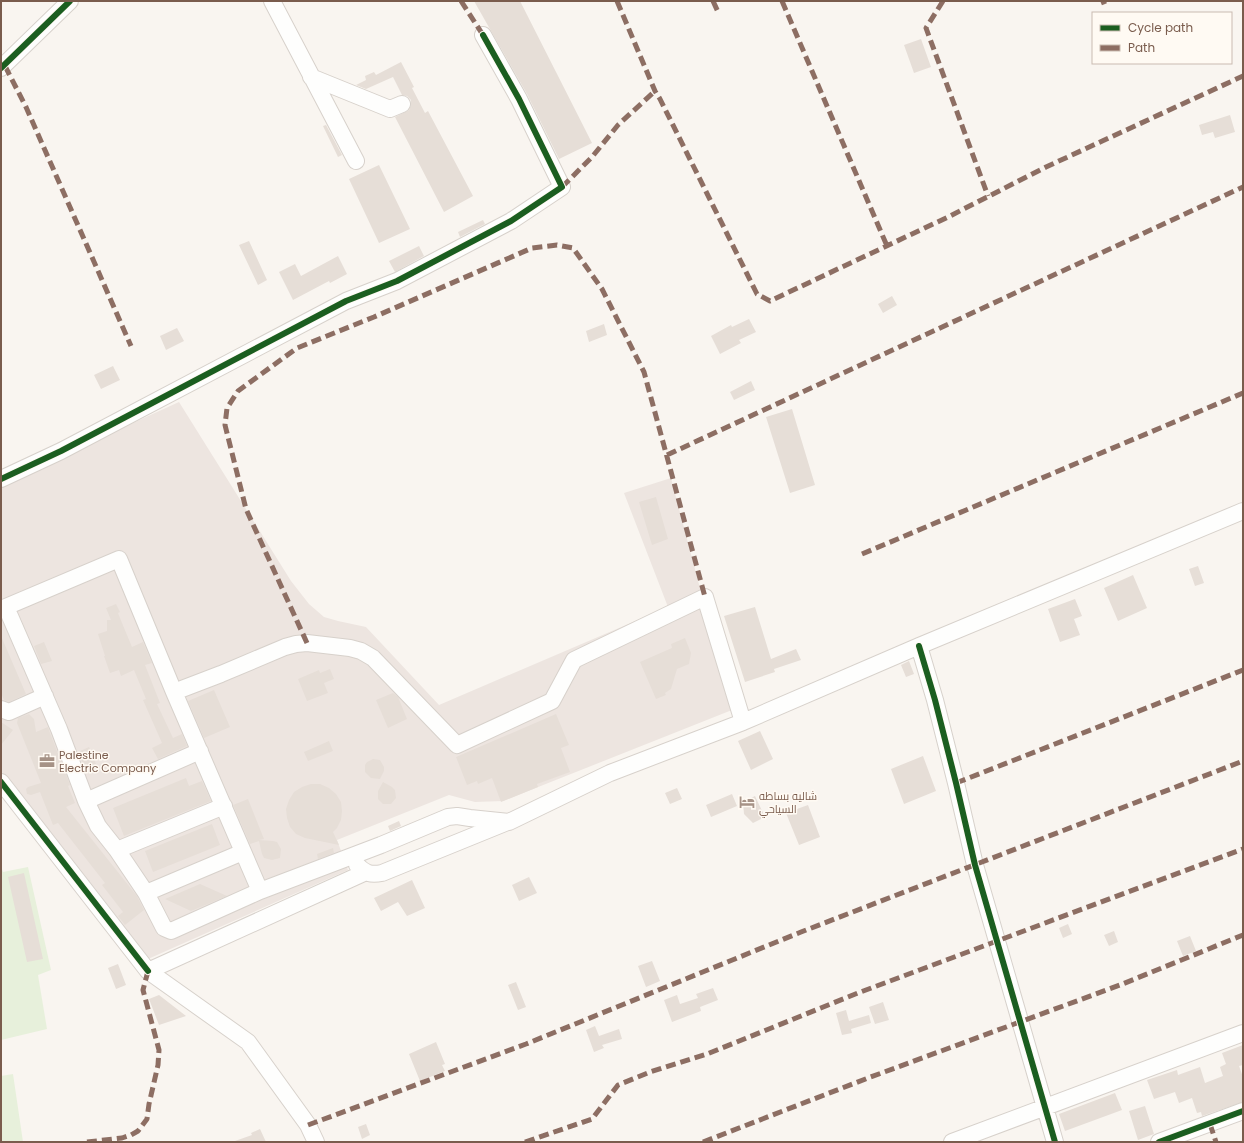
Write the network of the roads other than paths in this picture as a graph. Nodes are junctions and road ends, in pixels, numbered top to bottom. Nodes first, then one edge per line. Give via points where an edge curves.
1 (70, 1) edge
2 (272, 1) edge
3 (483, 36) dead end
4 (1, 68) edge
5 (311, 77) junction
6 (402, 104) dead end
7 (356, 161) dead end
8 (1, 479) edge
9 (1243, 511) edge
10 (4, 608) edge
11 (919, 646) junction
12 (174, 692) junction
13 (45, 696) junction
14 (1, 709) edge
15 (743, 722) junction
16 (200, 751) junction
17 (1, 782) edge
18 (86, 801) junction
19 (224, 806) junction
20 (509, 822) junction
21 (117, 850) junction
22 (243, 852) junction
23 (353, 855) junction
24 (366, 872) junction
25 (260, 891) junction
26 (146, 893) junction
27 (148, 970) junction
28 (1243, 1033) edge
29 (1045, 1108) junction
30 (1243, 1111) edge
31 (316, 1142) edge
32 (952, 1142) edge
33 (1055, 1142) edge
34 (1159, 1142) edge

1 - 4 street
2 - 5 street
3 - 8 street via 519,99 562,187 511,221 397,281 346,300 61,451
5 - 6 street via 390,109
5 - 7 street
9 - 11 street
10 - 12 street via 119,559
10 - 13 street
11 - 15 street
11 - 29 street via 935,700 975,865
12 - 15 street via 285,647 307,643 350,648 373,658 457,745 552,701 574,660 705,598
12 - 16 street
13 - 14 street via 9,712
13 - 18 street
15 - 20 street via 610,773
16 - 18 street
16 - 19 street
17 - 27 street
18 - 21 street via 98,826
19 - 21 street
19 - 22 street
20 - 23 street via 448,817
20 - 24 street via 382,873 372,875
21 - 26 street
22 - 25 street
22 - 26 street
23 - 24 street via 358,866
23 - 25 street
24 - 27 street
25 - 26 street via 171,931 164,928
27 - 31 street via 248,1042 308,1125
28 - 29 street
29 - 32 street
29 - 33 street
30 - 34 street

